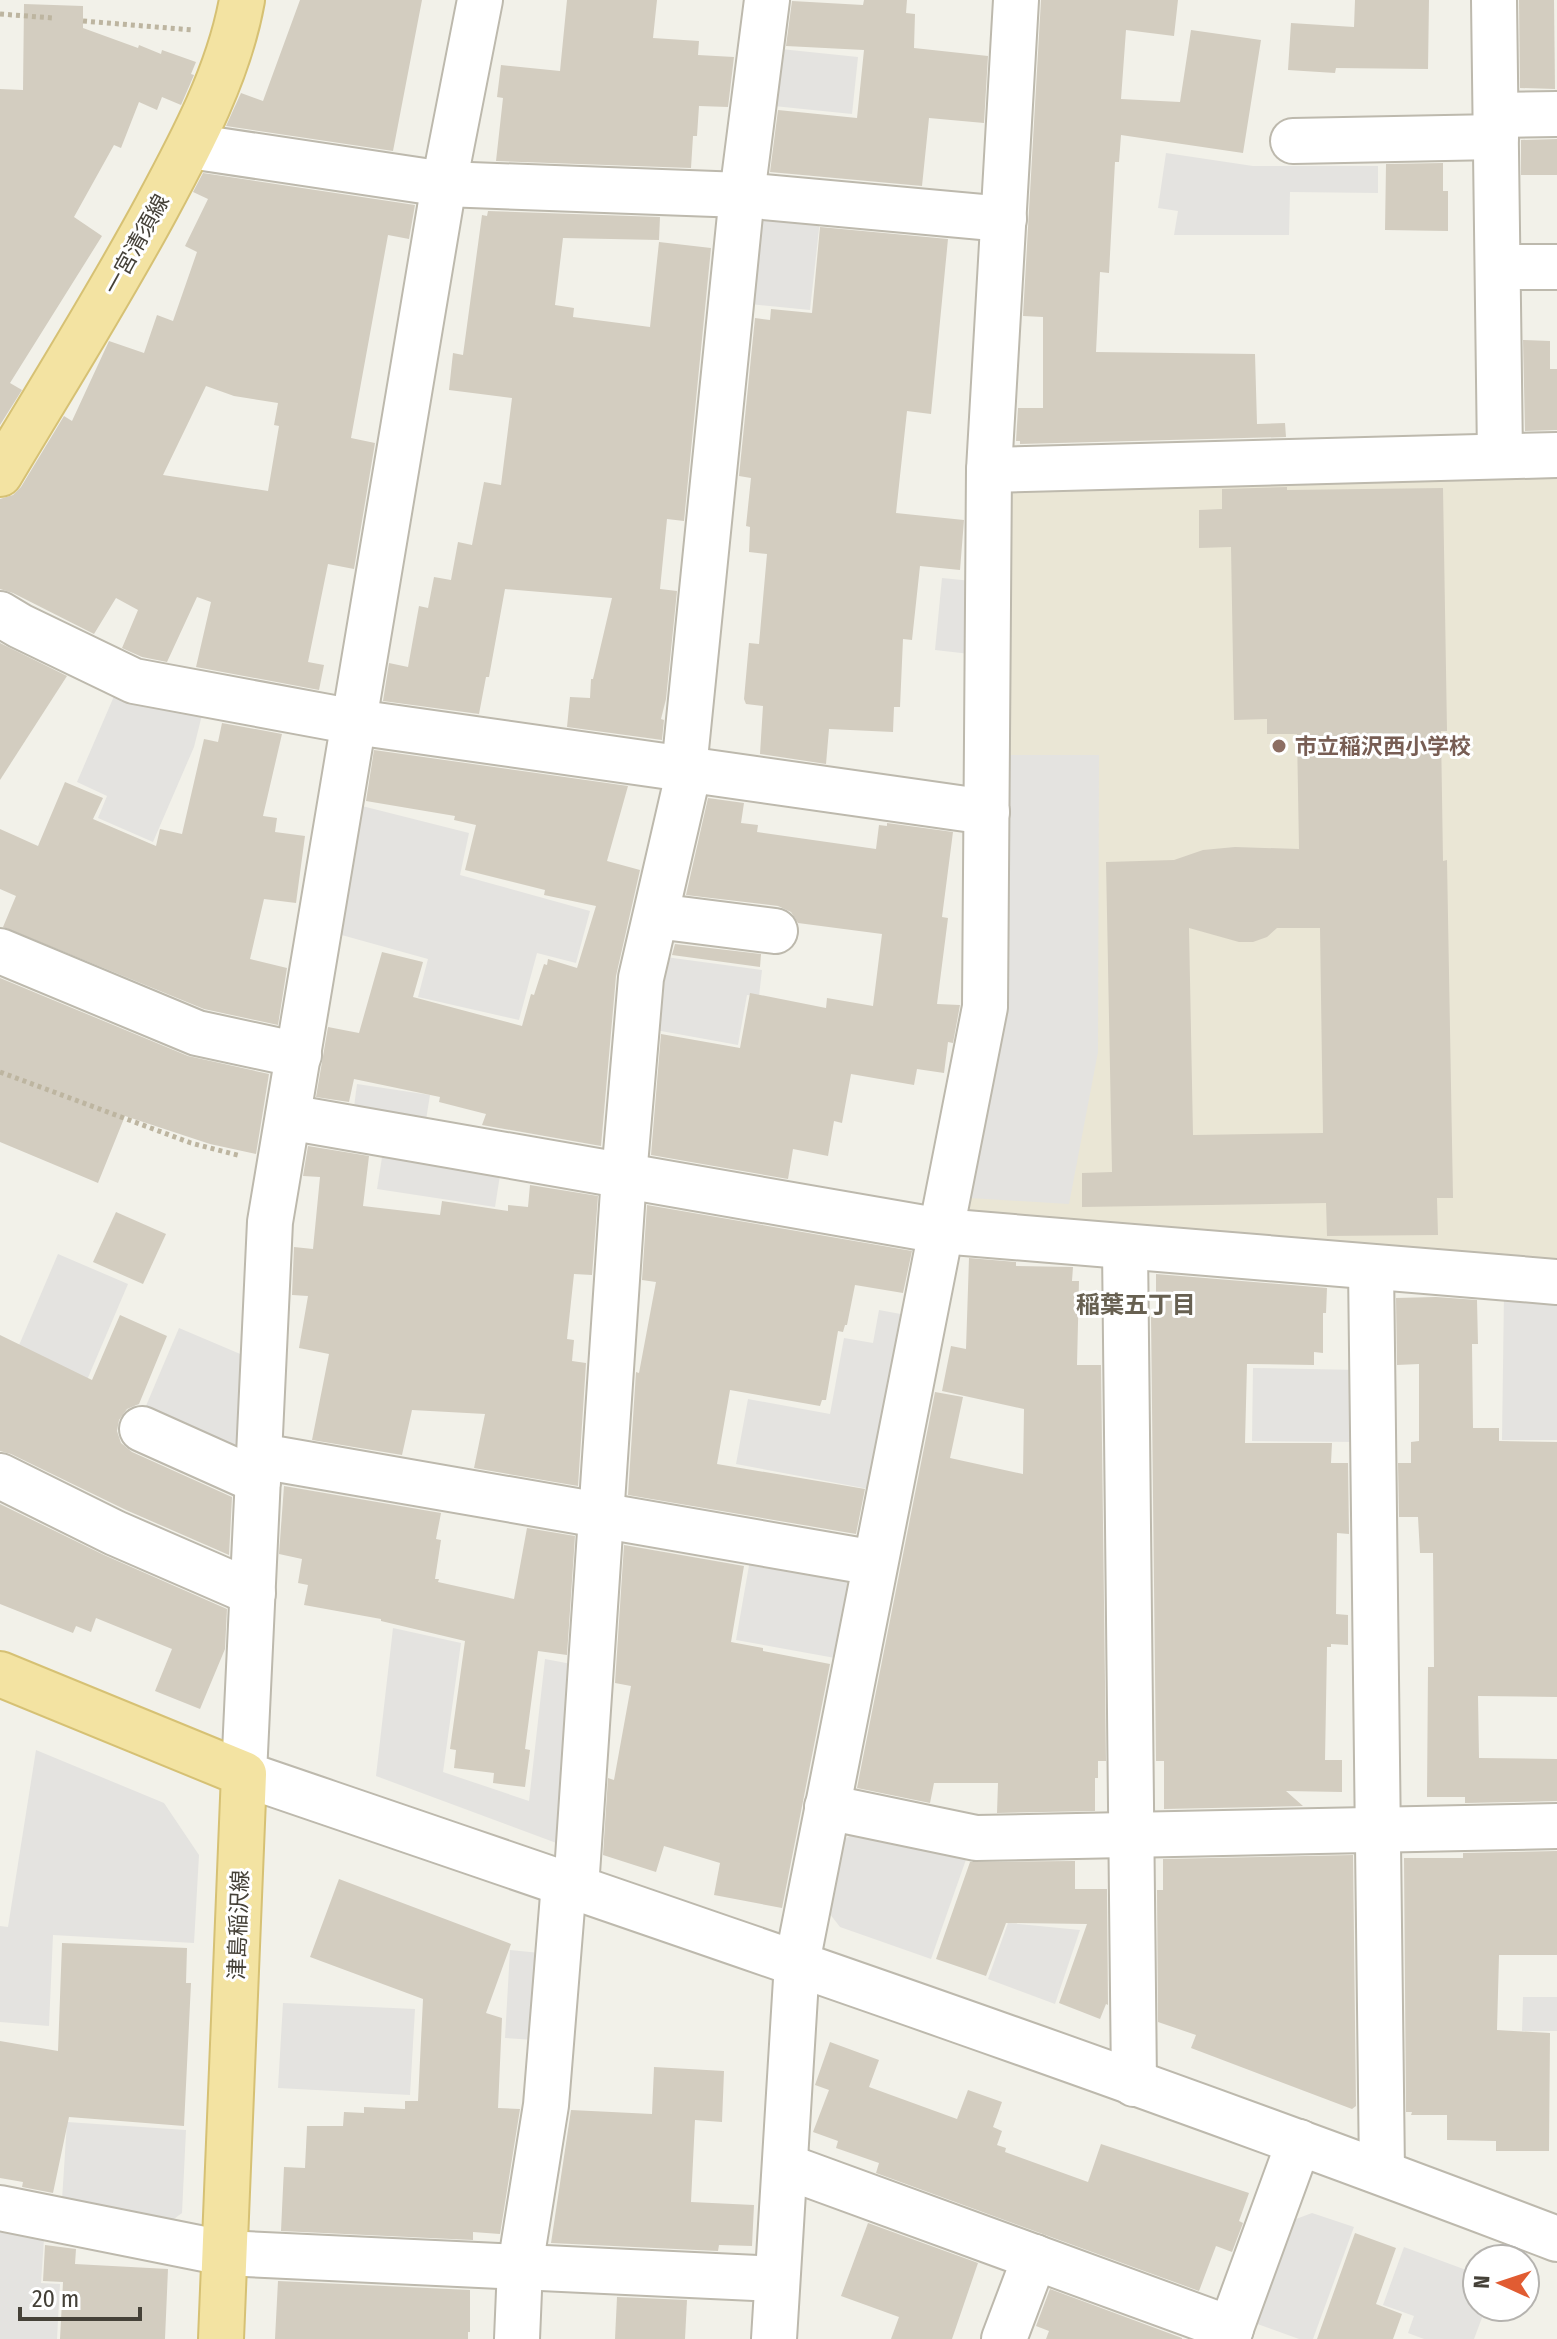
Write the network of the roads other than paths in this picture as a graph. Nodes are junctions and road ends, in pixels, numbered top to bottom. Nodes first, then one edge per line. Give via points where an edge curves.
1 (480, 0) edge
2 (767, 0) edge
3 (1016, 0) edge
4 (1494, 0) edge
5 (239, 17) edge
6 (1557, 114) edge
7 (1496, 126) junction
8 (1293, 141) dead end
9 (190, 146) junction
10 (444, 184) junction
11 (742, 195) junction
12 (1004, 219) junction
13 (1498, 267) junction
14 (1557, 267) edge
15 (1557, 455) edge
16 (1500, 456) junction
17 (989, 470) junction
18 (0, 474) edge
19 (0, 614) edge
20 (355, 722) junction
21 (686, 770) junction
22 (987, 812) junction
23 (656, 916) junction
24 (775, 931) dead end
25 (0, 951) edge
26 (299, 1055) junction
27 (288, 1117) junction
28 (624, 1176) junction
29 (941, 1231) junction
30 (1125, 1247) junction
31 (1371, 1267) junction
32 (1557, 1282) edge
33 (142, 1429) dead end
34 (259, 1468) junction
35 (0, 1476) edge
36 (599, 1515) junction
37 (875, 1563) junction
38 (253, 1593) junction
39 (0, 1674) edge
40 (244, 1774) junction
41 (827, 1807) junction
42 (1557, 1826) edge
43 (1378, 1830) junction
44 (1131, 1835) junction
45 (570, 1886) junction
46 (797, 1963) junction
47 (1134, 2084) junction
48 (1299, 2142) junction
49 (785, 2166) junction
50 (1382, 2172) junction
51 (0, 2208) edge
52 (1557, 2239) edge
53 (224, 2253) junction
54 (1035, 2257) junction
55 (520, 2267) junction
56 (777, 2279) junction
57 (1229, 2334) edge
58 (221, 2339) edge
59 (517, 2339) edge
60 (774, 2339) edge
61 (1004, 2339) edge

1 - 10 street
2 - 11 street
3 - 12 street
4 - 7 street
5 - 9 main road, 一宮清須線
6 - 7 street
7 - 8 street
7 - 13 street
9 - 10 street
9 - 18 main road, 一宮清須線
10 - 11 street
10 - 20 street
11 - 12 street
11 - 21 street
12 - 17 street
13 - 14 street
13 - 16 street
15 - 16 street
16 - 17 street
17 - 22 street
19 - 20 street via 134,681
20 - 21 street
20 - 26 street
21 - 22 street
21 - 23 street
22 - 29 street via 985,1007
23 - 24 street
23 - 28 street via 641,978
25 - 26 street via 197,1033
26 - 27 street
27 - 28 street
27 - 34 street via 270,1222
28 - 29 street
28 - 36 street
29 - 30 street
29 - 37 street
30 - 31 street
30 - 44 street
31 - 32 street
31 - 43 street
33 - 34 street
34 - 36 street
34 - 38 street
35 - 38 street
36 - 37 street
36 - 45 street
37 - 41 street
38 - 40 street
39 - 40 main road
40 - 45 street
40 - 53 main road, 津島稲沢線
41 - 44 street via 976,1838
41 - 46 street
42 - 43 street
43 - 44 street
43 - 50 street
44 - 47 street
45 - 46 street
45 - 55 street via 546,2105
46 - 47 street
46 - 49 street
47 - 48 street
48 - 50 street
48 - 57 street
49 - 54 street
49 - 56 street
50 - 52 street
51 - 53 street
53 - 55 street
53 - 58 main road, 津島稲沢線
54 - 57 street
54 - 61 street
55 - 56 street
55 - 59 street
56 - 60 street

